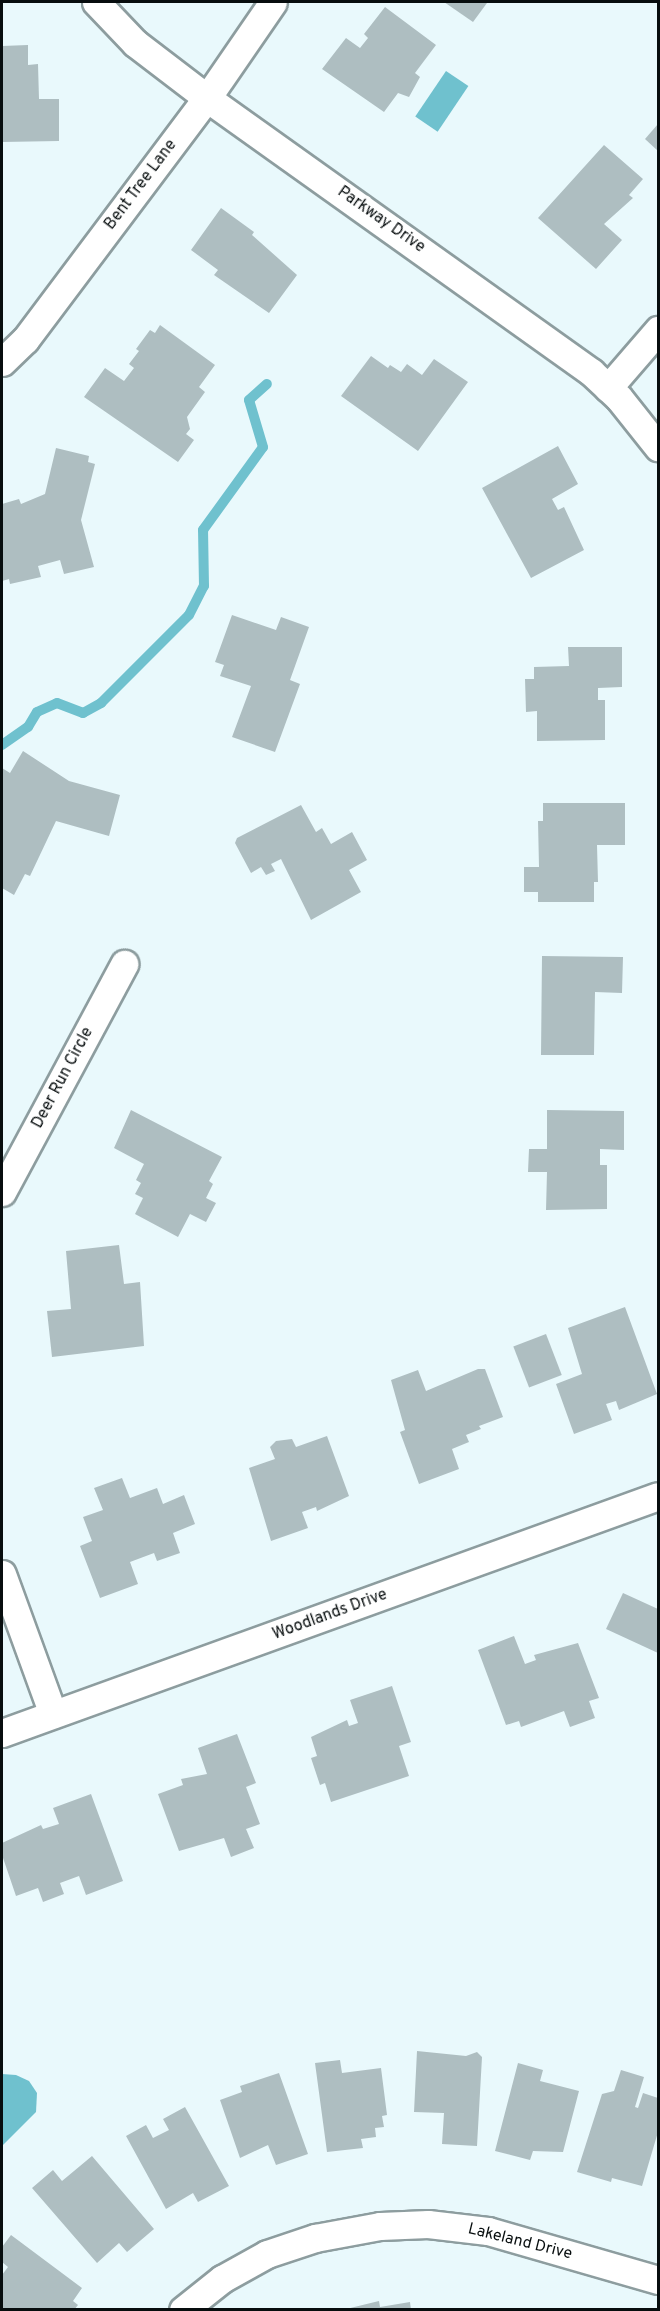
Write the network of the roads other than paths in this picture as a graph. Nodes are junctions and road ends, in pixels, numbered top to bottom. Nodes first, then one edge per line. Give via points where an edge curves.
1 (96, 2) edge
2 (273, 2) edge
3 (207, 98) junction
4 (658, 330) edge
5 (2, 362) edge
6 (608, 388) junction
7 (658, 447) edge
8 (124, 964) dead end
9 (2, 1192) edge
10 (658, 1496) edge
11 (2, 1574) edge
12 (53, 1714) junction
13 (2, 1733) edge
14 (658, 2280) edge
15 (183, 2310) edge

1 - 3 street, Parkway Drive via 135,43
2 - 3 street, Bent Tree Lane
3 - 5 street, Bent Tree Lane via 25,340
3 - 6 street, Parkway Drive
4 - 6 street
6 - 7 street, Parkway Drive
8 - 9 street, Deer Run Circle
10 - 12 street, Woodlands Drive
11 - 12 street
12 - 13 street, Woodlands Drive
14 - 15 street, Lakeland Drive via 488,2231 428,2224 380,2226 315,2238 267,2254 222,2278

